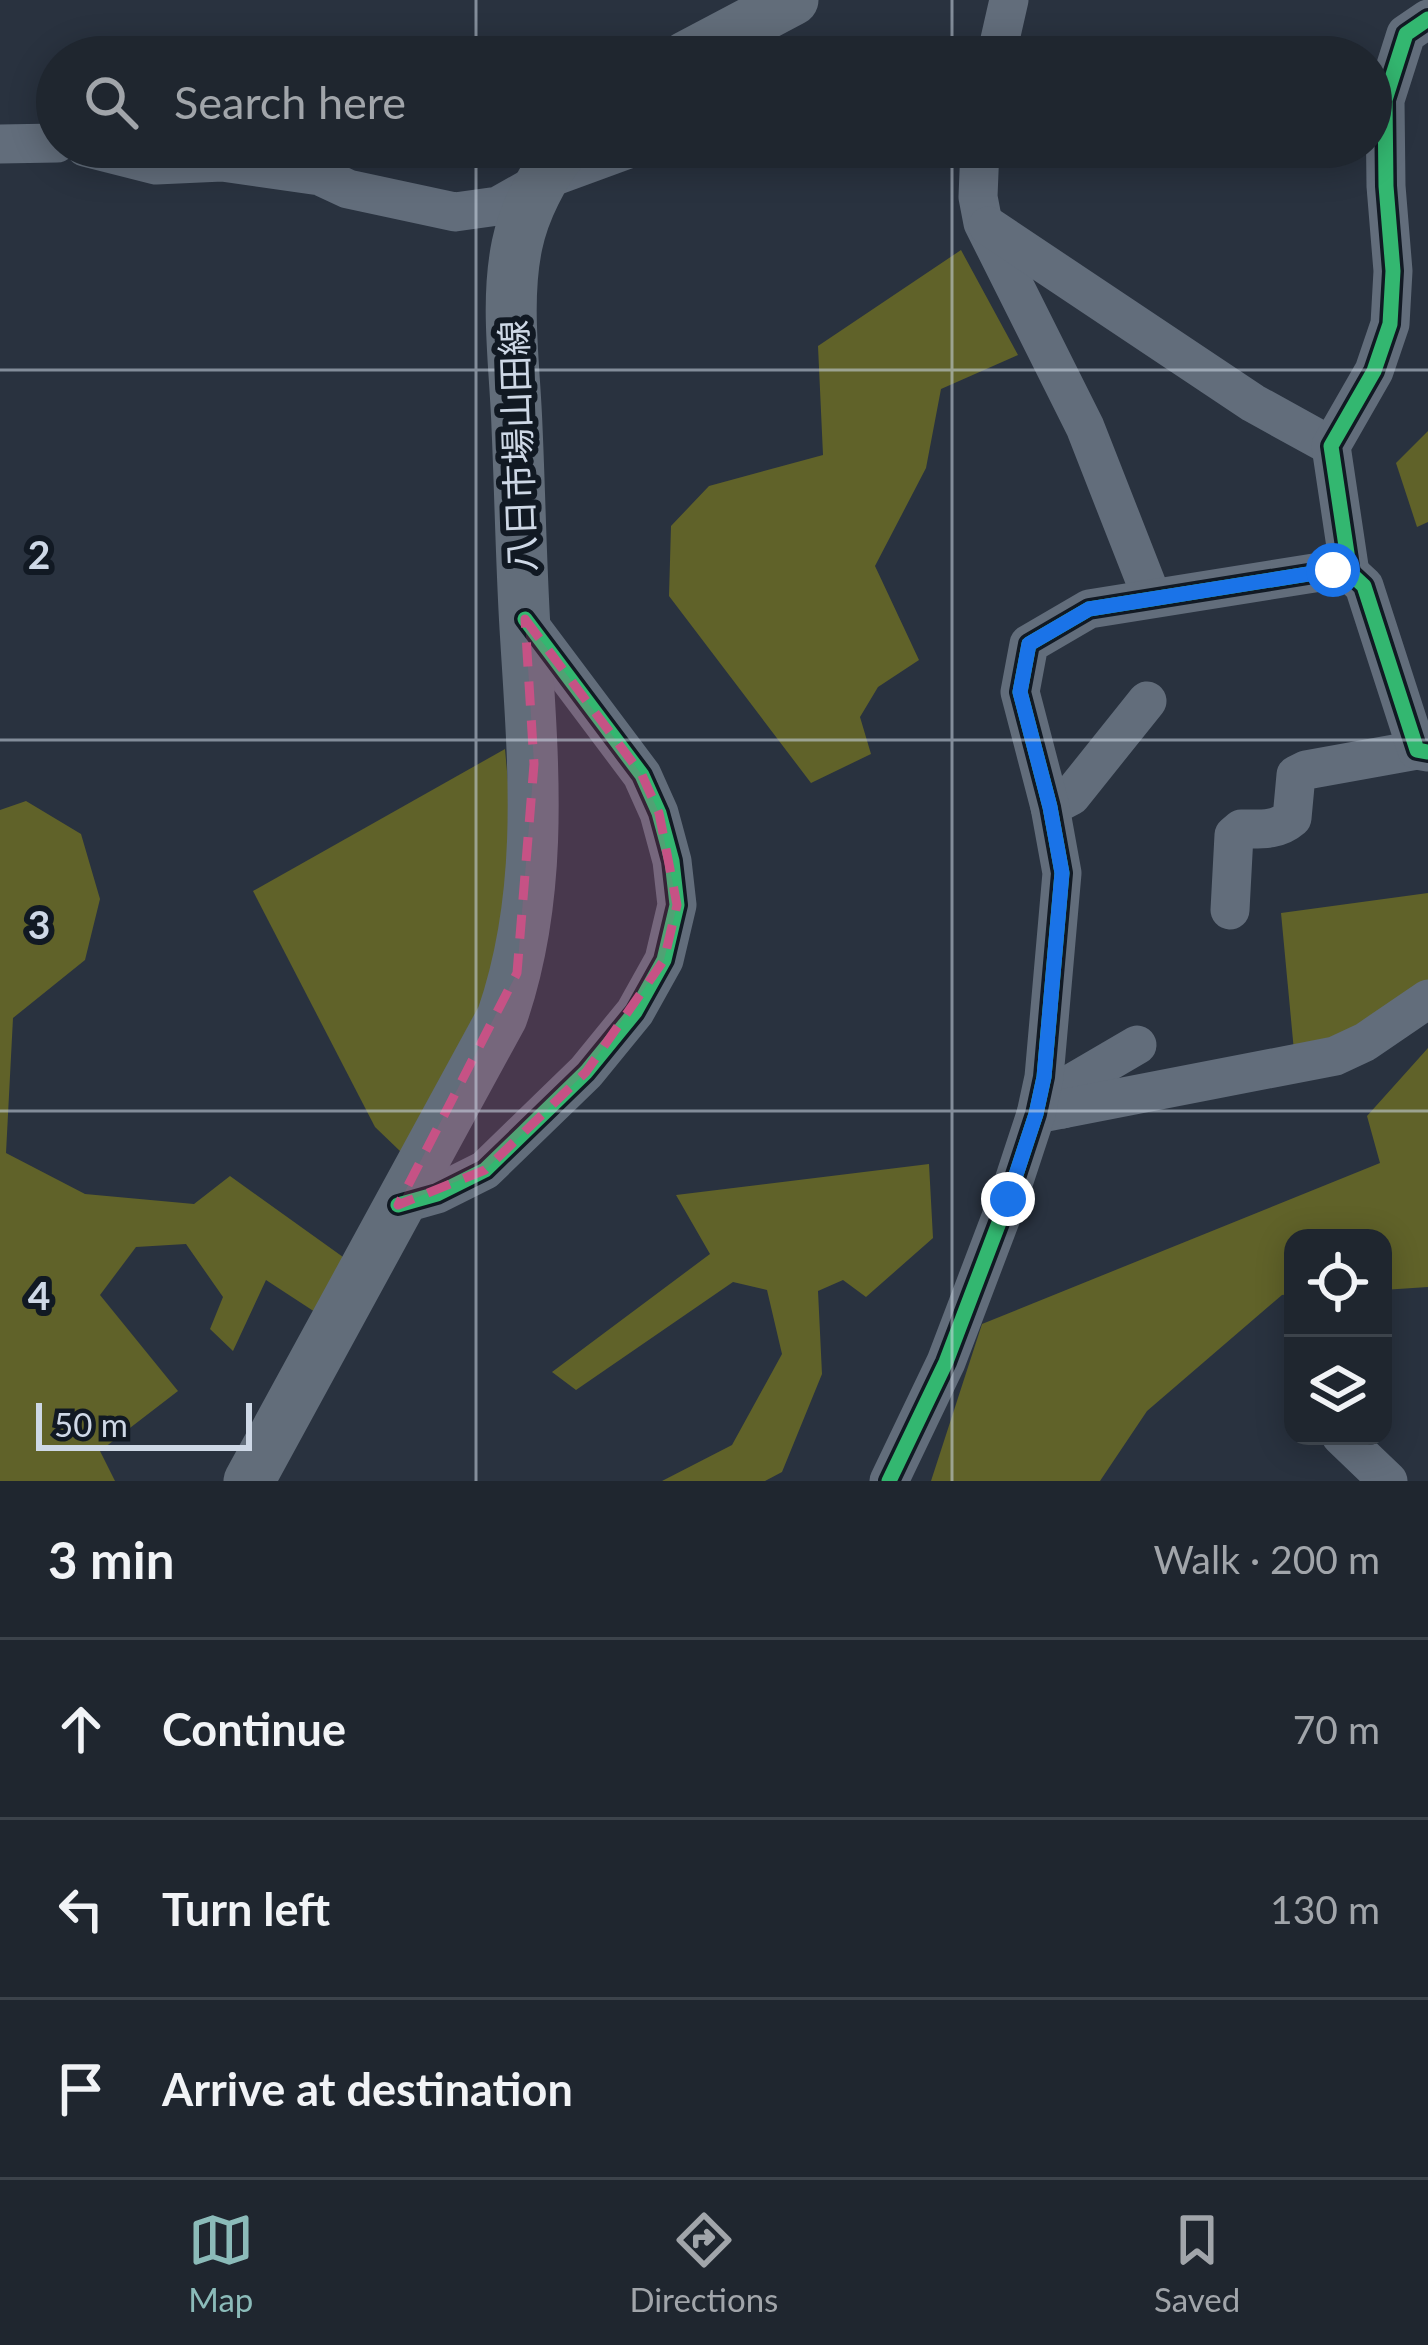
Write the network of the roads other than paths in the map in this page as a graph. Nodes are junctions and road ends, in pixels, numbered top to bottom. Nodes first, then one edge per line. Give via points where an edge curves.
1 (794, 0) edge
2 (1010, 0) edge
3 (1022, 0) edge
4 (1428, 19) edge
5 (725, 36) edge
6 (1001, 36) edge
7 (1004, 36) edge
8 (1392, 78) edge
9 (36, 143) edge
10 (0, 144) edge
11 (264, 168) edge
12 (549, 168) edge
13 (552, 168) edge
14 (979, 168) edge
15 (1387, 168) edge
16 (983, 223) junction
17 (1331, 446) junction
18 (1350, 573) junction
19 (1152, 598) junction
20 (525, 620) junction
21 (1147, 701) dead end
22 (1422, 751) edge
23 (1050, 807) junction
24 (1230, 910) dead end
25 (1428, 999) edge
26 (1136, 1046) dead end
27 (1049, 1112) junction
28 (398, 1204) junction
29 (1351, 1445) edge
30 (249, 1481) edge
31 (889, 1481) edge
32 (1388, 1481) edge

1 - 5 main road
2 - 6 street
3 - 7 street
4 - 8 street via 1406,34
9 - 10 street
11 - 12 street via 455,212 497,206
13 - 20 main road, 八日市場山田線 via 517,246 512,305
14 - 16 street
15 - 17 street via 1390,324 1374,371
16 - 17 street via 1252,403
16 - 19 street via 1085,427
17 - 18 street
18 - 19 street
18 - 22 street via 1364,586
19 - 23 street via 1089,609 1029,644 1020,692
20 - 28 main road, 八日市場山田線 via 533,855 517,973 502,1017
20 - 28 street via 642,775 673,861 677,905 664,960 586,1072 485,1170
21 - 23 street via 1071,796
22 - 24 street via 1296,775 1292,818 1234,836
23 - 27 street via 1062,873 1044,1077
25 - 27 street via 1335,1056
26 - 27 street via 1072,1083
27 - 31 street
28 - 30 main road, 八日市場山田線
29 - 32 street

